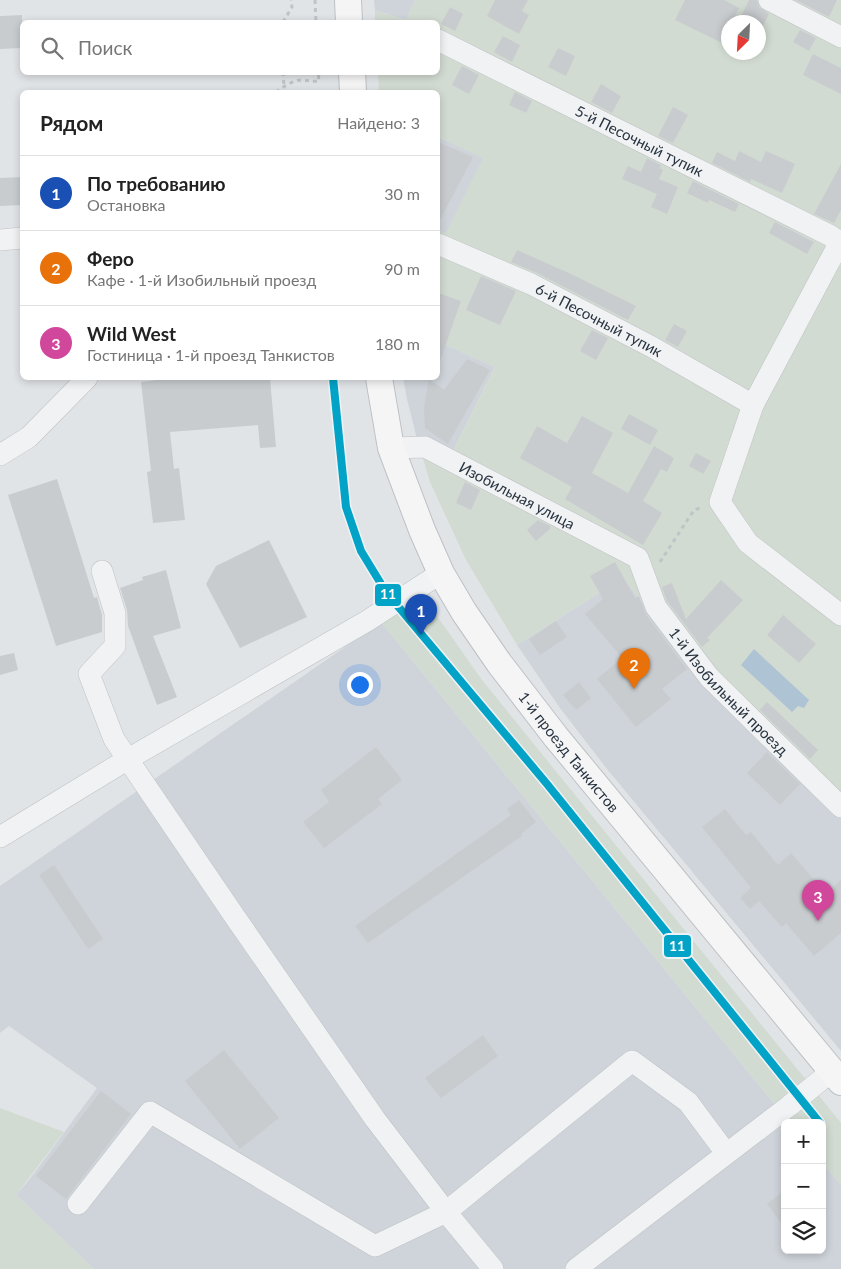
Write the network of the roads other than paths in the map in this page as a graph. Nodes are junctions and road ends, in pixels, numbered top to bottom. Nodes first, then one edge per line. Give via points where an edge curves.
1 (348, 0) edge
2 (769, 0) edge
3 (349, 20) edge
4 (841, 37) edge
5 (440, 41) edge
6 (352, 75) edge
7 (353, 90) edge
8 (20, 238) edge
9 (0, 240) edge
10 (840, 242) edge
11 (440, 245) edge
12 (85, 380) edge
13 (379, 380) edge
14 (753, 405) junction
15 (391, 448) junction
16 (0, 455) edge
17 (641, 566) joint
18 (102, 571) dead end
19 (441, 573) junction
20 (841, 615) edge
21 (128, 759) junction
22 (841, 808) edge
23 (0, 837) edge
24 (836, 1076) edge
25 (726, 1154) junction
26 (78, 1204) dead end
27 (446, 1212) junction
28 (493, 1269) edge
29 (576, 1269) edge

1 - 3 main road
2 - 4 street
5 - 10 street, 5-й Песочный тупик
6 - 7 main road
8 - 9 street
10 - 14 street
11 - 14 street, 6-й Песочный тупик via 531,284 652,347
12 - 16 street via 29,437
13 - 15 main road, 1-й проезд Танкистов
14 - 20 street via 720,502 748,543
15 - 17 street, Изобильная улица via 425,447
15 - 19 main road, 1-й проезд Танкистов
17 - 22 street, 1-й Изобильный проезд via 656,607 709,677
18 - 21 street via 115,613 115,646 89,674 114,739
19 - 21 street via 367,621
19 - 24 main road, 1-й проезд Танкистов via 479,634 556,737
21 - 23 street
21 - 27 street via 369,1111
24 - 25 street via 789,1106
25 - 27 street via 688,1102 632,1061
25 - 29 street
26 - 27 street via 150,1112 375,1246
27 - 28 street

